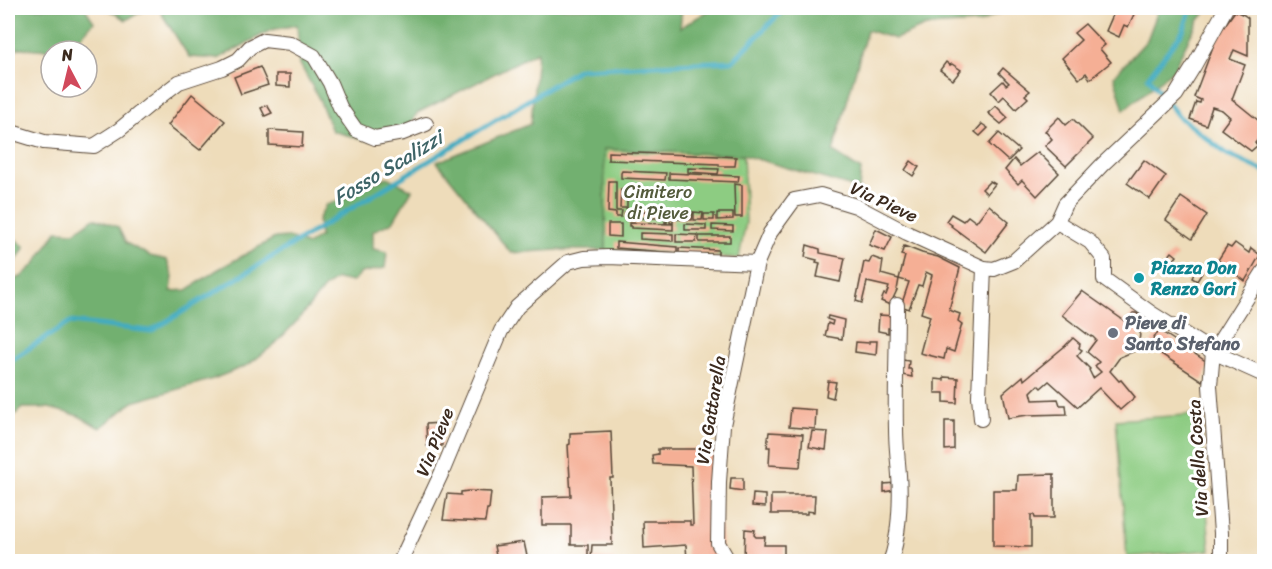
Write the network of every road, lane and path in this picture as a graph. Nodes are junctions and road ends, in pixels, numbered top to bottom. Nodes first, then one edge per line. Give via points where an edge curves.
1 (1226, 8) edge
2 (426, 124) dead end
3 (8, 131) edge
4 (1057, 222) junction
5 (757, 263) junction
6 (984, 268) junction
7 (1264, 271) edge
8 (897, 305) dead end
9 (1213, 352) junction
10 (1264, 375) edge
11 (981, 419) dead end
12 (400, 561) edge
13 (729, 561) edge
14 (890, 561) edge
15 (1221, 561) edge

1 - 4 street via 1176,95 1065,204
2 - 3 street via 375,138 356,130 314,56 290,43 264,40 222,68 179,82 94,146 44,142
4 - 6 street via 1014,261 994,269
4 - 9 street via 1090,242 1104,259 1104,279
5 - 6 street, Via Pieve via 770,233 794,200 819,195 856,206
5 - 12 street, Via Pieve via 584,258 568,262 554,273 517,307 501,331
5 - 13 street, Via Gattarella via 723,435 718,543
6 - 11 street
7 - 9 street
8 - 14 street via 896,445 900,476 898,519
9 - 10 street
9 - 15 street, Via della Costa via 1210,386

